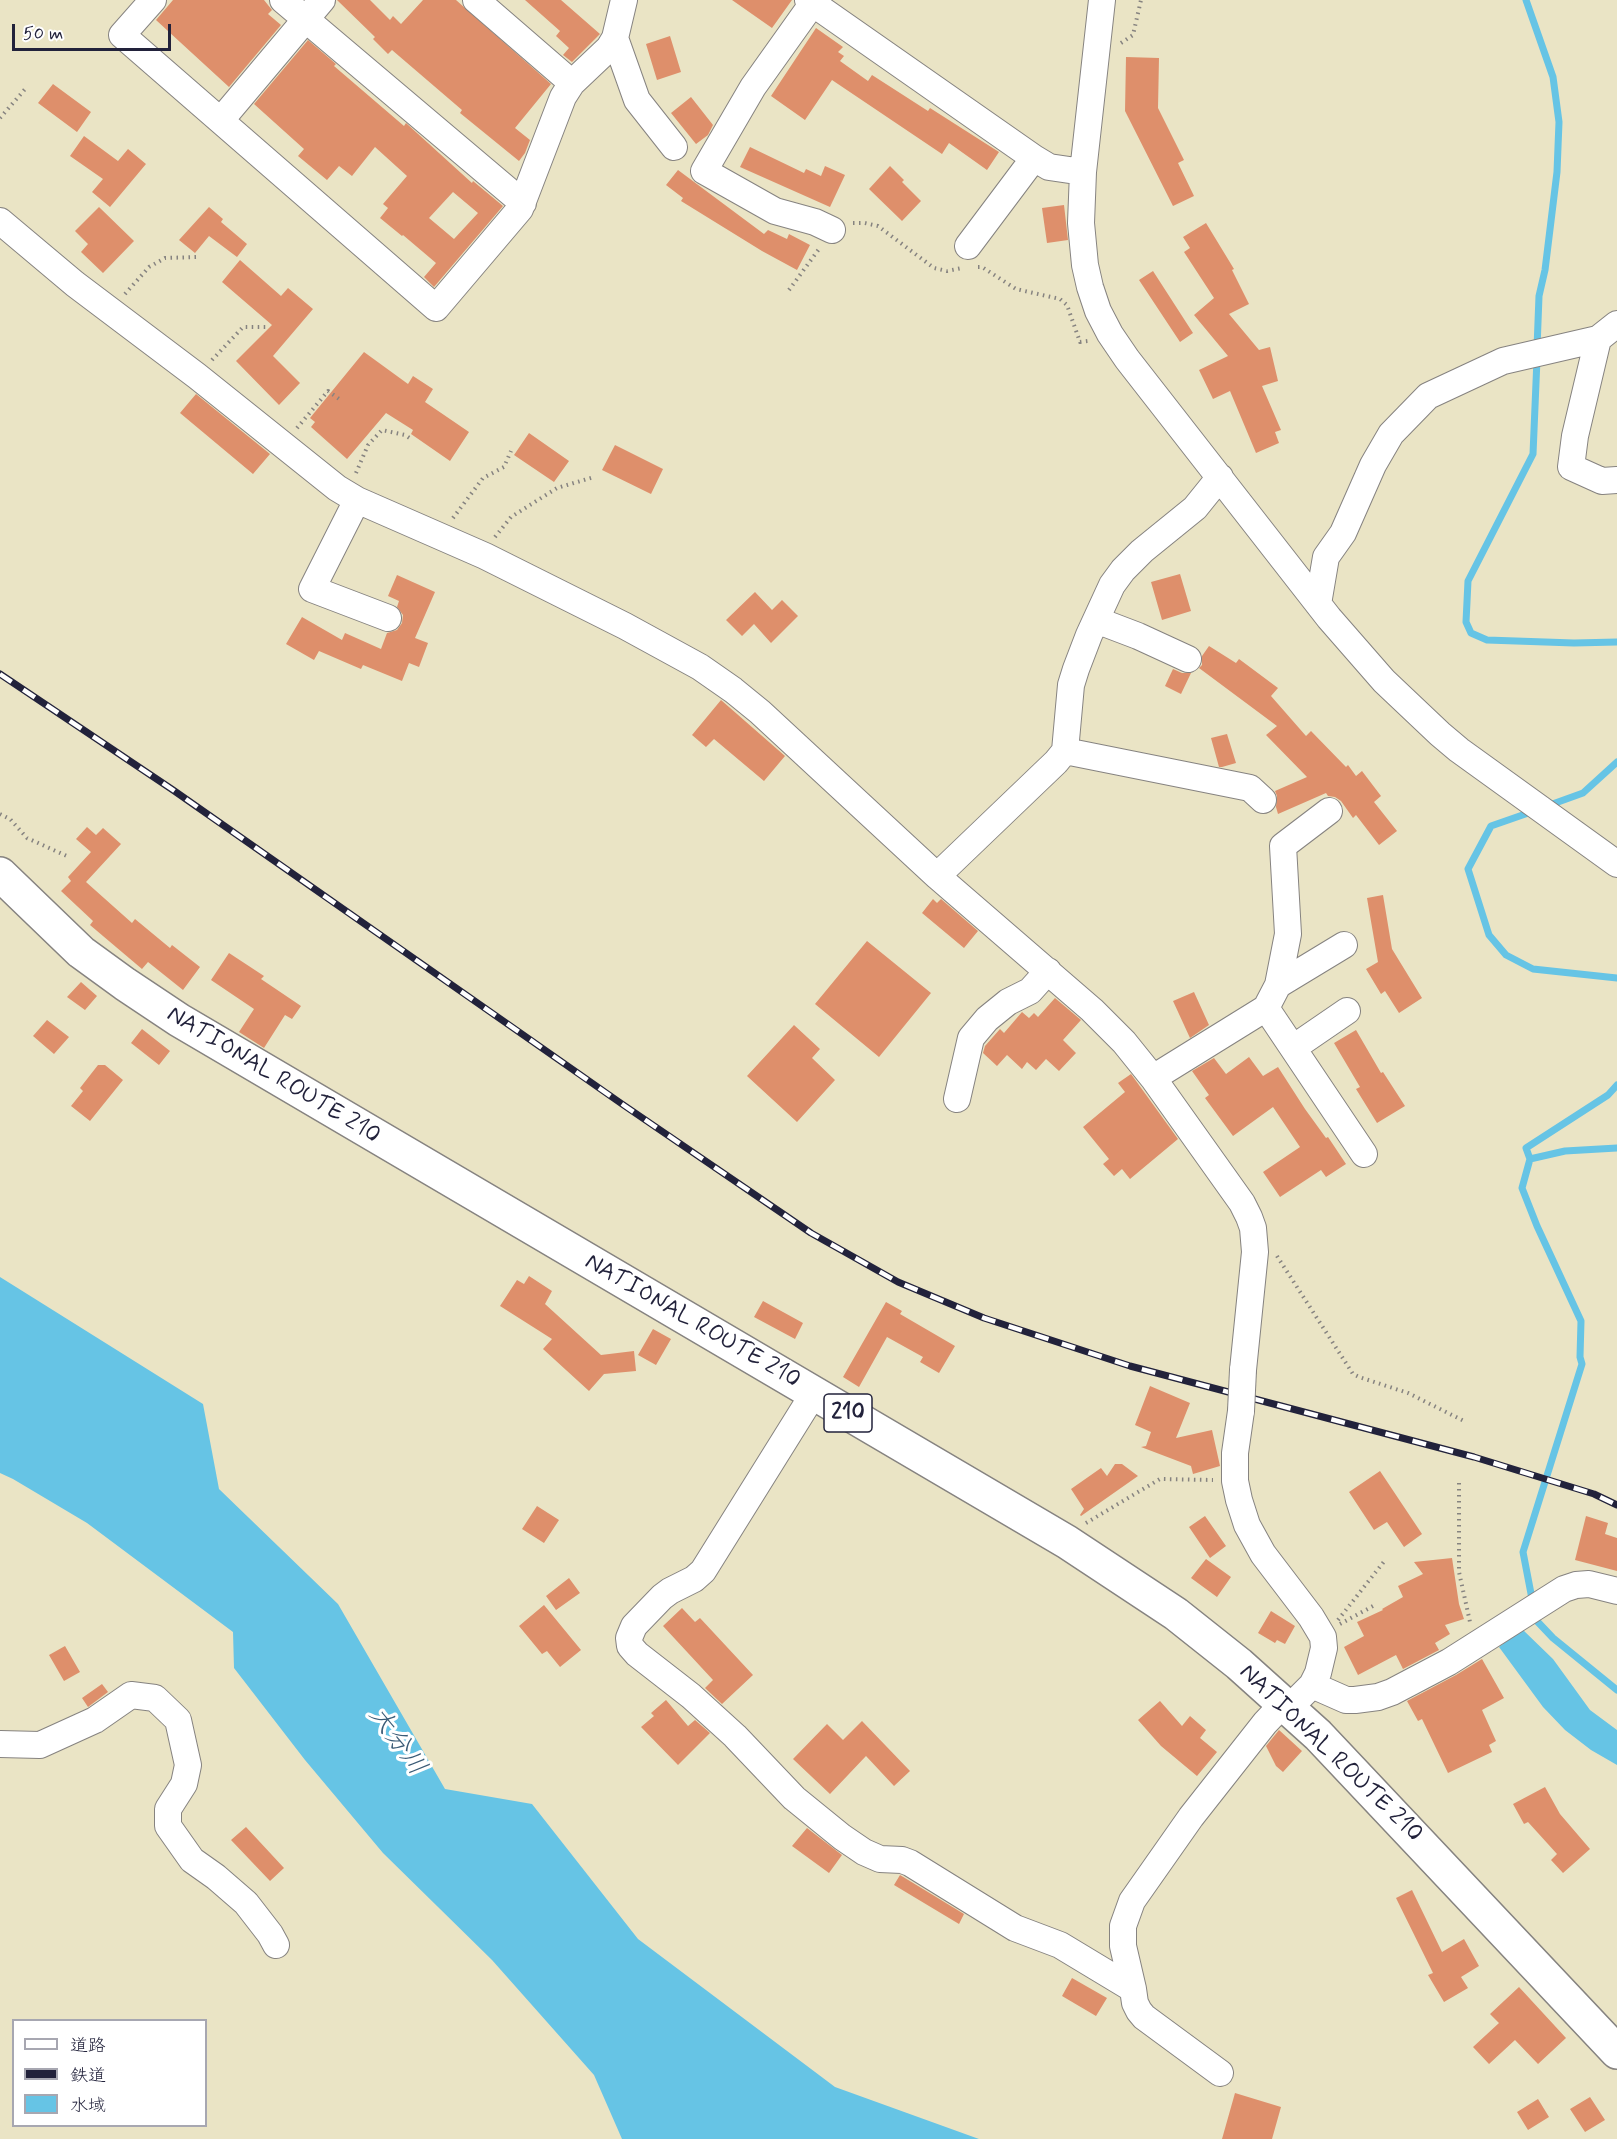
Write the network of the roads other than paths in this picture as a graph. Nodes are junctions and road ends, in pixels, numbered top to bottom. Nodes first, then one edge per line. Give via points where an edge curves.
1 (153, 0) edge
2 (283, 0) edge
3 (476, 0) edge
4 (624, 0) edge
5 (1102, 0) edge
6 (812, 1) edge
7 (314, 10) edge
8 (615, 38) junction
9 (572, 83) junction
10 (221, 120) junction
11 (674, 147) dead end
12 (1034, 158) junction
13 (1083, 172) junction
14 (523, 203) junction
15 (0, 221) edge
16 (832, 230) road end
17 (968, 246) dead end
18 (1607, 331) edge
19 (1220, 477) junction
20 (1617, 480) edge
21 (357, 500) junction
22 (1318, 604) junction
23 (388, 618) dead end
24 (1096, 620) junction
25 (1188, 659) dead end
26 (1065, 751) junction
27 (1263, 800) dead end
28 (1329, 810) dead end
29 (1611, 860) edge
30 (0, 874) edge
31 (937, 876) junction
32 (1344, 945) dead end
33 (1048, 971) junction
34 (1278, 985) junction
35 (1266, 1008) junction
36 (1347, 1011) dead end
37 (1293, 1048) junction
38 (1153, 1078) junction
39 (957, 1098) dead end
40 (1364, 1154) dead end
41 (814, 1393) junction
42 (1617, 1591) edge
43 (1312, 1685) junction
44 (1287, 1706) junction
45 (0, 1744) edge
46 (276, 1945) dead end
47 (1133, 1989) junction
48 (1617, 2052) edge
49 (1220, 2073) dead end

1 - 10 street via 123,35
2 - 7 street
3 - 9 street
4 - 8 street
5 - 13 street
6 - 12 street
6 - 16 street via 753,87 704,171 775,211
7 - 10 street
7 - 14 street
8 - 9 street
8 - 11 street via 637,100
9 - 14 street via 557,108
10 - 14 street via 436,308
12 - 13 street via 1049,167
12 - 17 street
13 - 19 street via 1082,242 1098,311 1127,359
15 - 21 street via 75,284
18 - 20 street via 1575,436 1570,467 1602,481
18 - 22 street via 1503,361 1428,396 1391,434 1373,465 1343,533 1326,557
19 - 22 street
19 - 24 street via 1195,508 1123,570
21 - 23 street via 312,589
21 - 31 street via 485,556 700,667 760,712
22 - 29 street via 1384,681 1440,734
24 - 25 street
24 - 26 street via 1071,685
26 - 27 street via 1250,789
26 - 31 street
28 - 34 street via 1282,846 1288,934
30 - 41 highway, NATIONAL ROUTE 210 / 210 via 81,952 179,1020
31 - 33 street
32 - 34 street
33 - 38 street via 1107,1024
33 - 39 street via 1030,991 987,1019 971,1038
34 - 35 street
35 - 37 street
35 - 38 street
36 - 37 street
37 - 40 street
38 - 43 street, bridge via 1242,1203 1254,1233 1235,1481 1254,1540 1323,1637 1322,1662
41 - 44 highway, NATIONAL ROUTE 210 / 210 via 1102,1564 1176,1614
41 - 47 street via 703,1571 656,1603 634,1626 630,1646 735,1736 794,1798 842,1837 872,1856 910,1863 1015,1928 1060,1945
42 - 43 street via 1589,1584 1564,1589 1480,1644 1392,1692 1346,1700
43 - 44 street
44 - 47 street via 1265,1723 1191,1816 1132,1900 1123,1926 1123,1946
44 - 48 highway, NATIONAL ROUTE 210 / 210
45 - 46 street via 40,1745 95,1720 131,1695 155,1698 178,1720 188,1764 184,1784 168,1809 168,1826 192,1860 246,1903
47 - 49 street via 1134,2003 1144,2017

